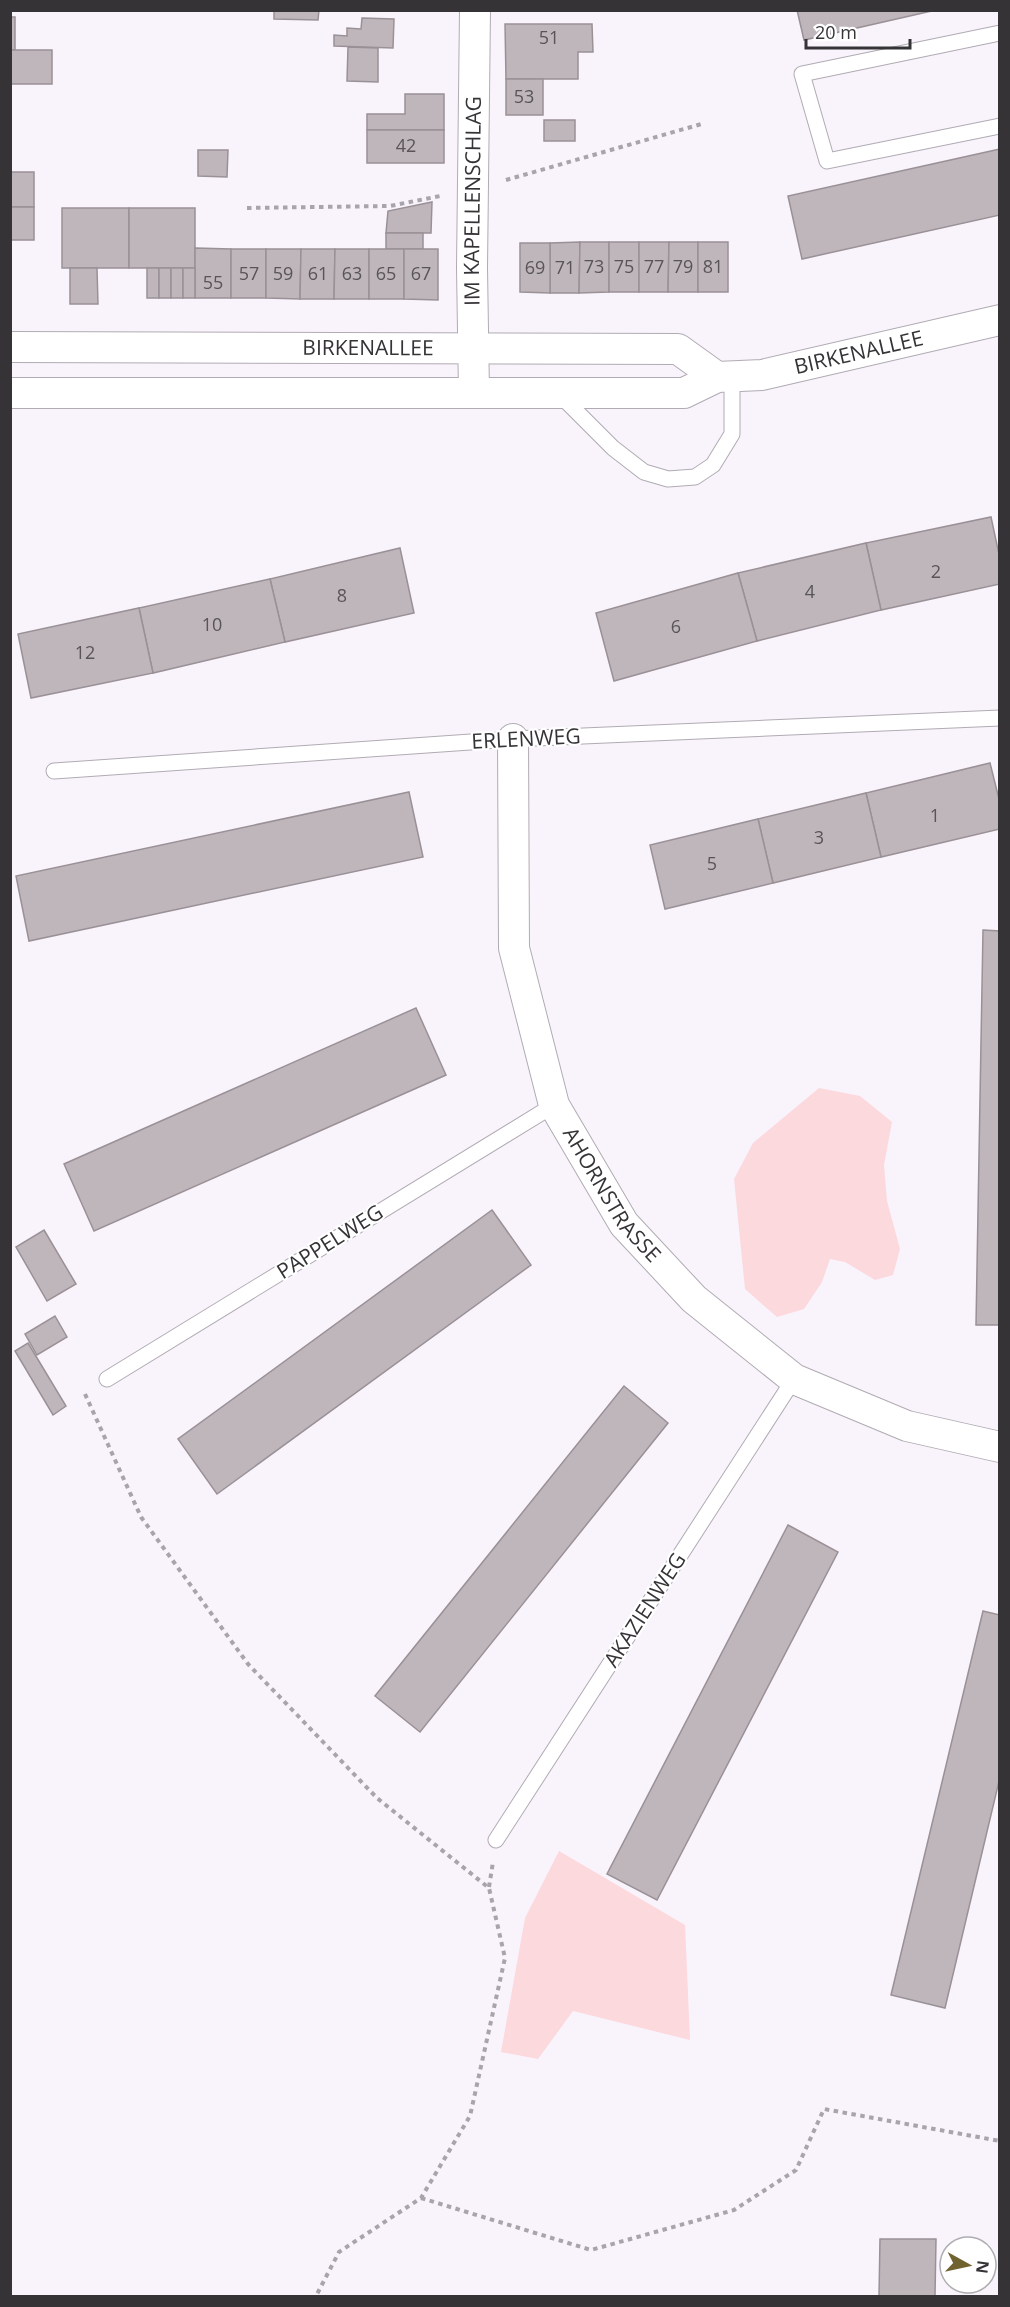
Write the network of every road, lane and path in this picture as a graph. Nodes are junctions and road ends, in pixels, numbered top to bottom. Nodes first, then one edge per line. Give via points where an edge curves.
1 (475, 10) edge
2 (999, 33) edge
3 (705, 123) dead end
4 (999, 126) edge
5 (473, 189) junction
6 (247, 208) dead end
7 (999, 320) edge
8 (10, 347) edge
9 (473, 347) junction
10 (725, 377) junction
11 (10, 393) edge
12 (474, 393) junction
13 (560, 394) junction
14 (999, 718) edge
15 (513, 739) junction
16 (54, 771) dead end
17 (554, 1105) junction
18 (107, 1379) joint
19 (794, 1379) junction
20 (999, 1447) edge
21 (496, 1840) dead end
22 (999, 2141) edge
23 (421, 2198) junction
24 (316, 2296) edge

1 - 5 street, IM KAPELLENSCHLAG
2 - 4 lane via 802,74 827,161
3 - 5 path
5 - 6 path via 390,206
5 - 9 street, IM KAPELLENSCHLAG
7 - 10 street, BIRKENALLEE via 762,375
8 - 9 street, BIRKENALLEE
9 - 10 street, BIRKENALLEE via 678,349
9 - 12 street, IM KAPELLENSCHLAG
10 - 13 street, BIRKENALLEE via 684,393
10 - 13 lane via 732,434 713,465 695,477 668,479 644,472 613,448
11 - 12 street, BIRKENALLEE
12 - 13 street, BIRKENALLEE
14 - 15 lane, ERLENWEG
15 - 16 lane, ERLENWEG
15 - 17 street, AHORNSTRASSE via 514,948
17 - 18 lane, PAPPELWEG
17 - 19 street, AHORNSTRASSE via 624,1224 694,1299
18 - 23 path via 85,1393 141,1517 248,1664 377,1798 489,1888 505,1958 470,2116
19 - 20 street, AHORNSTRASSE via 907,1426
19 - 21 lane, AKAZIENWEG
22 - 23 path via 824,2109 796,2170 734,2210 591,2250
23 - 24 path via 339,2252

